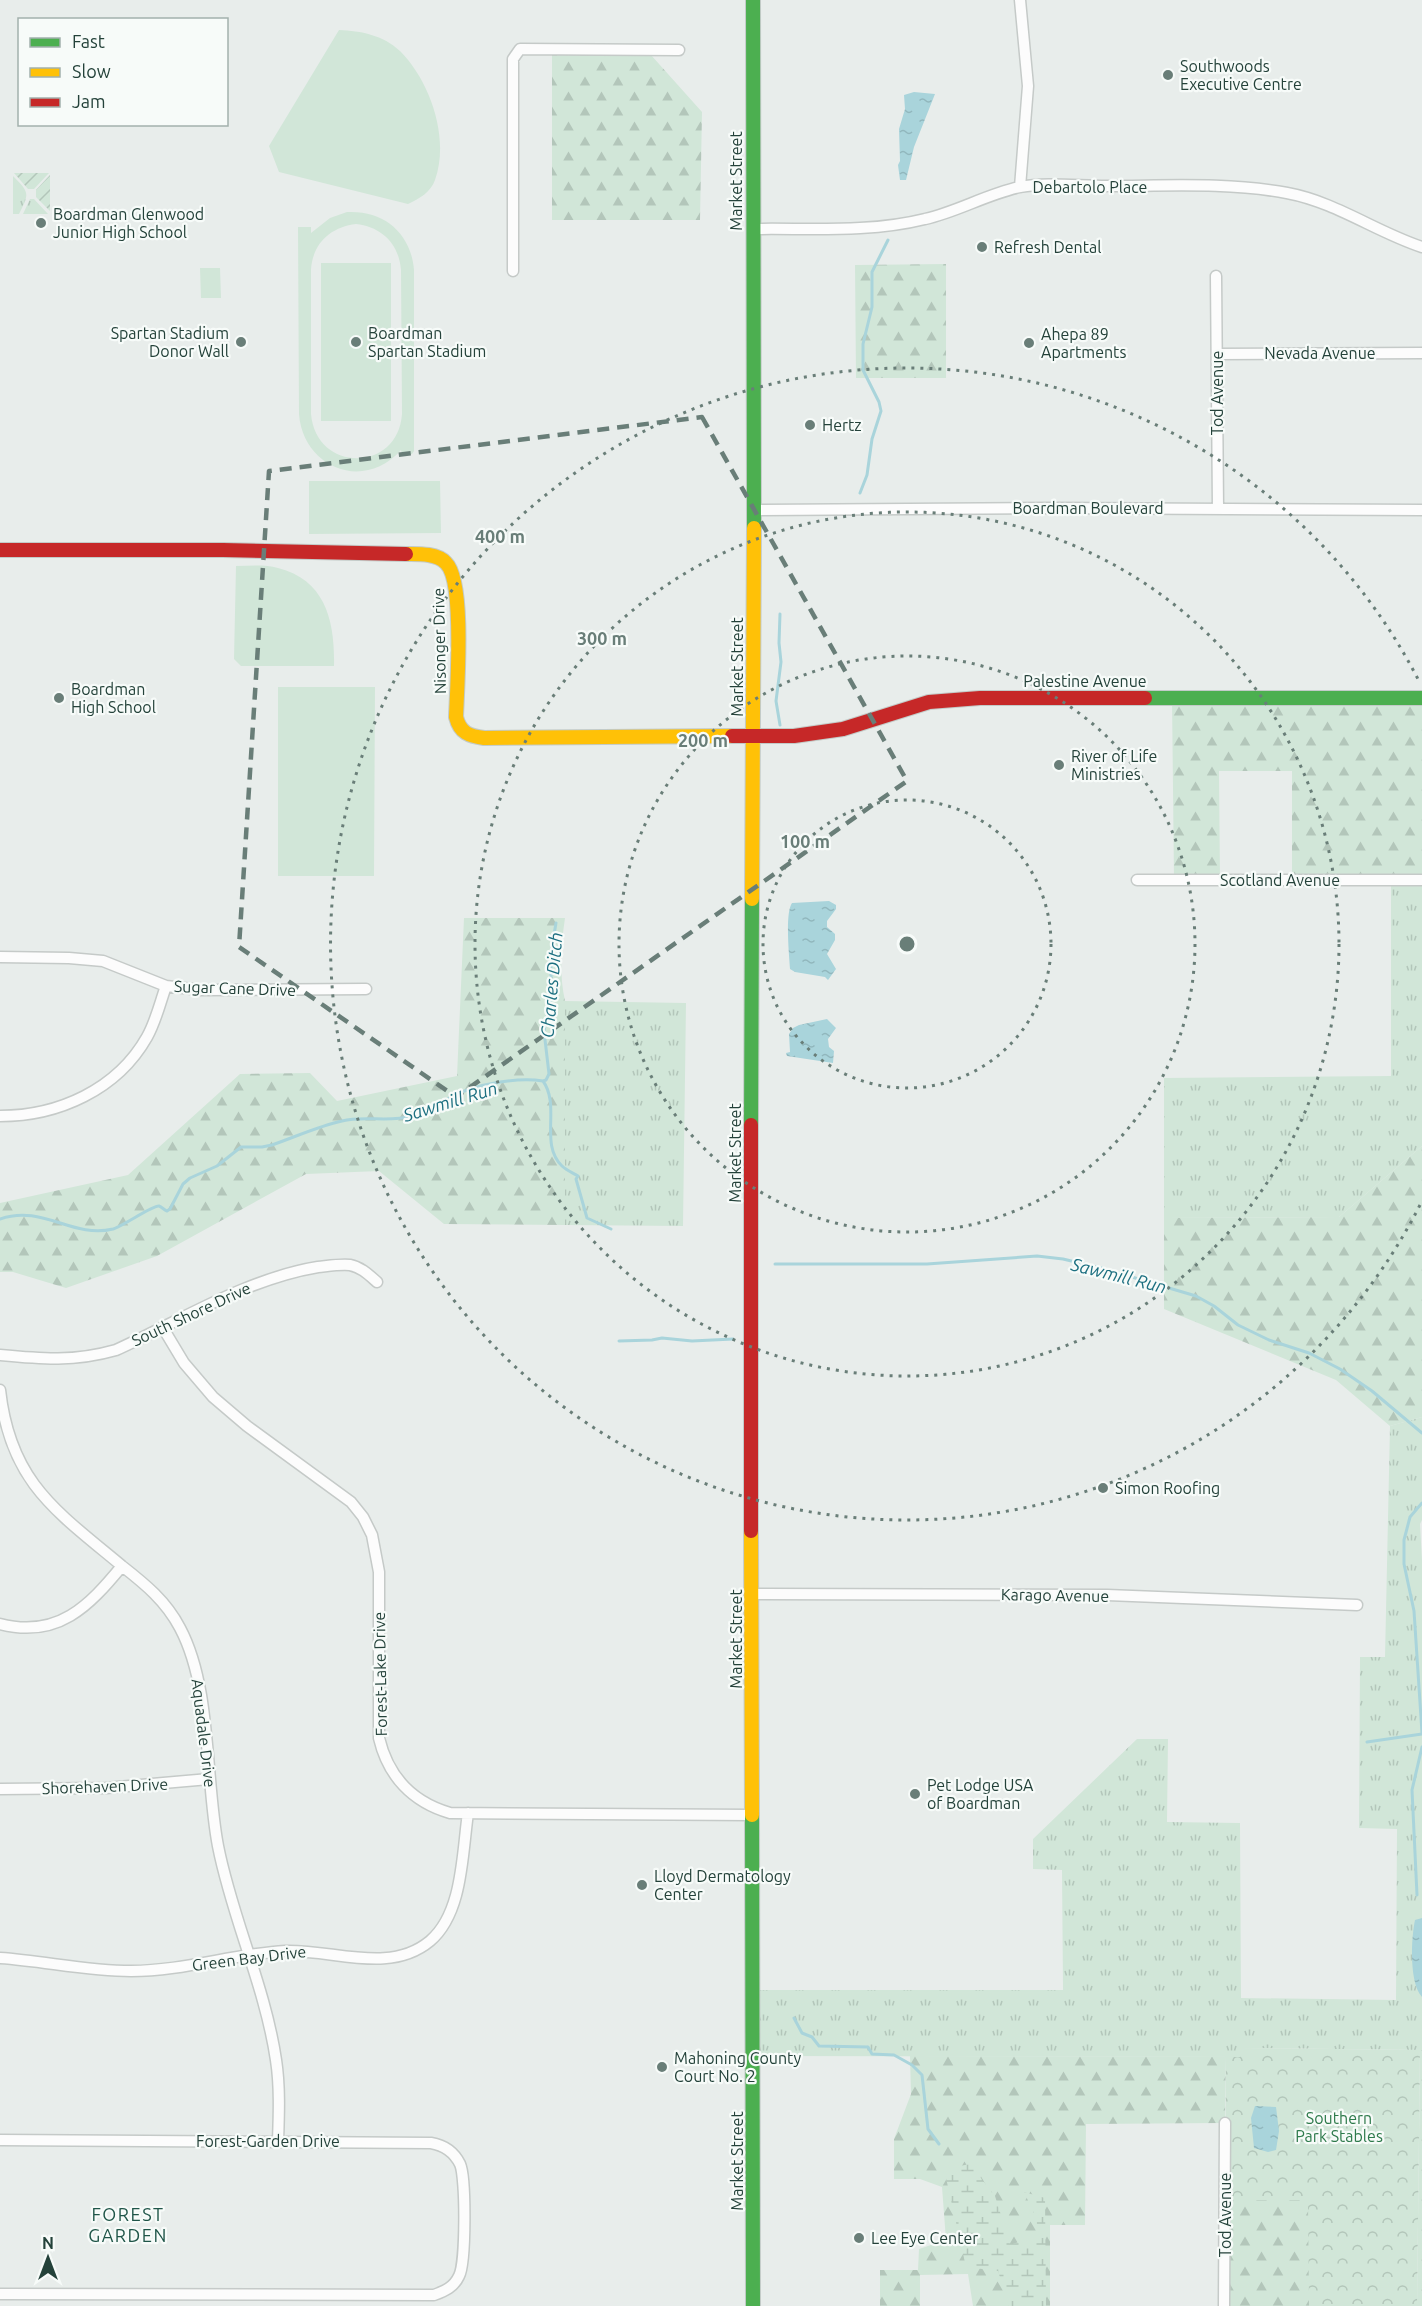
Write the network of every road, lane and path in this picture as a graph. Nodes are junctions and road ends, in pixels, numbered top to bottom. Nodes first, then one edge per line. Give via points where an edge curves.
1 (753, 0) edge
2 (1020, 0) edge
3 (678, 50) dead end
4 (1020, 187) junction
5 (753, 229) junction
6 (1422, 247) edge
7 (513, 271) dead end
8 (1216, 276) dead end
9 (1422, 353) edge
10 (1217, 354) junction
11 (1218, 509) junction
12 (753, 510) junction
13 (1422, 510) edge
14 (0, 550) edge
15 (1422, 698) edge
16 (753, 736) junction
17 (1137, 880) dead end
18 (1422, 880) edge
19 (0, 957) edge
20 (166, 986) junction
21 (366, 989) dead end
22 (0, 1116) edge
23 (377, 1282) dead end
24 (163, 1328) junction
25 (0, 1355) edge
26 (0, 1390) edge
27 (122, 1566) junction
28 (753, 1594) junction
29 (1357, 1605) dead end
30 (0, 1624) edge
31 (209, 1779) junction
32 (0, 1789) edge
33 (468, 1814) junction
34 (752, 1815) junction
35 (249, 1956) junction
36 (0, 1958) edge
37 (1225, 2123) dead end
38 (0, 2140) edge
39 (278, 2141) junction
40 (0, 2294) edge
41 (312, 2301) edge
42 (753, 2306) edge
43 (1224, 2306) edge

1 - 5 main road, Market Street
2 - 4 street via 1028,86
3 - 7 street via 520,49 513,59
4 - 5 street, Debartolo Place via 945,214 899,225
4 - 6 street, Debartolo Place via 1252,187 1320,202
5 - 12 main road, Market Street
8 - 10 street, Tod Avenue
9 - 10 street, Nevada Avenue
10 - 11 street, Tod Avenue
11 - 12 street, Boardman Boulevard
11 - 13 street, Boardman Boulevard
12 - 16 main road, Market Street
14 - 16 main road, Nisonger Drive via 223,550 433,557 448,563 457,591 456,717 460,731 484,738
15 - 16 main road, Palestine Avenue via 956,699 911,706 829,732
16 - 28 main road, Market Street
17 - 18 street, Scotland Avenue
19 - 20 street, Sugar Cane Drive via 103,961
20 - 21 street, Sugar Cane Drive via 201,990
20 - 22 street via 146,1038 126,1065 103,1085 53,1109
23 - 24 street, South Shore Drive via 352,1266 299,1270 253,1285
24 - 25 street, South Shore Drive via 116,1350 82,1358
24 - 33 street, Forest-Lake Drive via 184,1363 213,1397 346,1498 363,1517 375,1547 379,1572 378,1725 383,1752 395,1777 424,1802
26 - 27 street, Aquadale Drive via 8,1436 31,1483 52,1507
27 - 30 street via 96,1597 70,1616 36,1626
27 - 31 street, Aquadale Drive via 160,1599 186,1641 198,1681
28 - 29 street, Karago Avenue via 1107,1595
28 - 34 main road, Market Street
31 - 32 street, Shorehaven Drive via 106,1788
31 - 35 street, Aquadale Drive via 223,1871
33 - 34 street, Forest-Lake Drive
33 - 35 street, Green Bay Drive via 452,1910 440,1930 420,1948 401,1957 383,1959 308,1951
34 - 42 main road, Market Street
35 - 36 street, Green Bay Drive via 131,1971
35 - 39 street, Aquadale Drive via 276,2059
37 - 43 street, Tod Avenue
38 - 39 street, Forest-Garden Drive
39 - 41 street, Forest-Garden Drive via 430,2143 452,2152 461,2167 462,2270 455,2283 434,2295
40 - 41 street, Forest-Garden Drive

